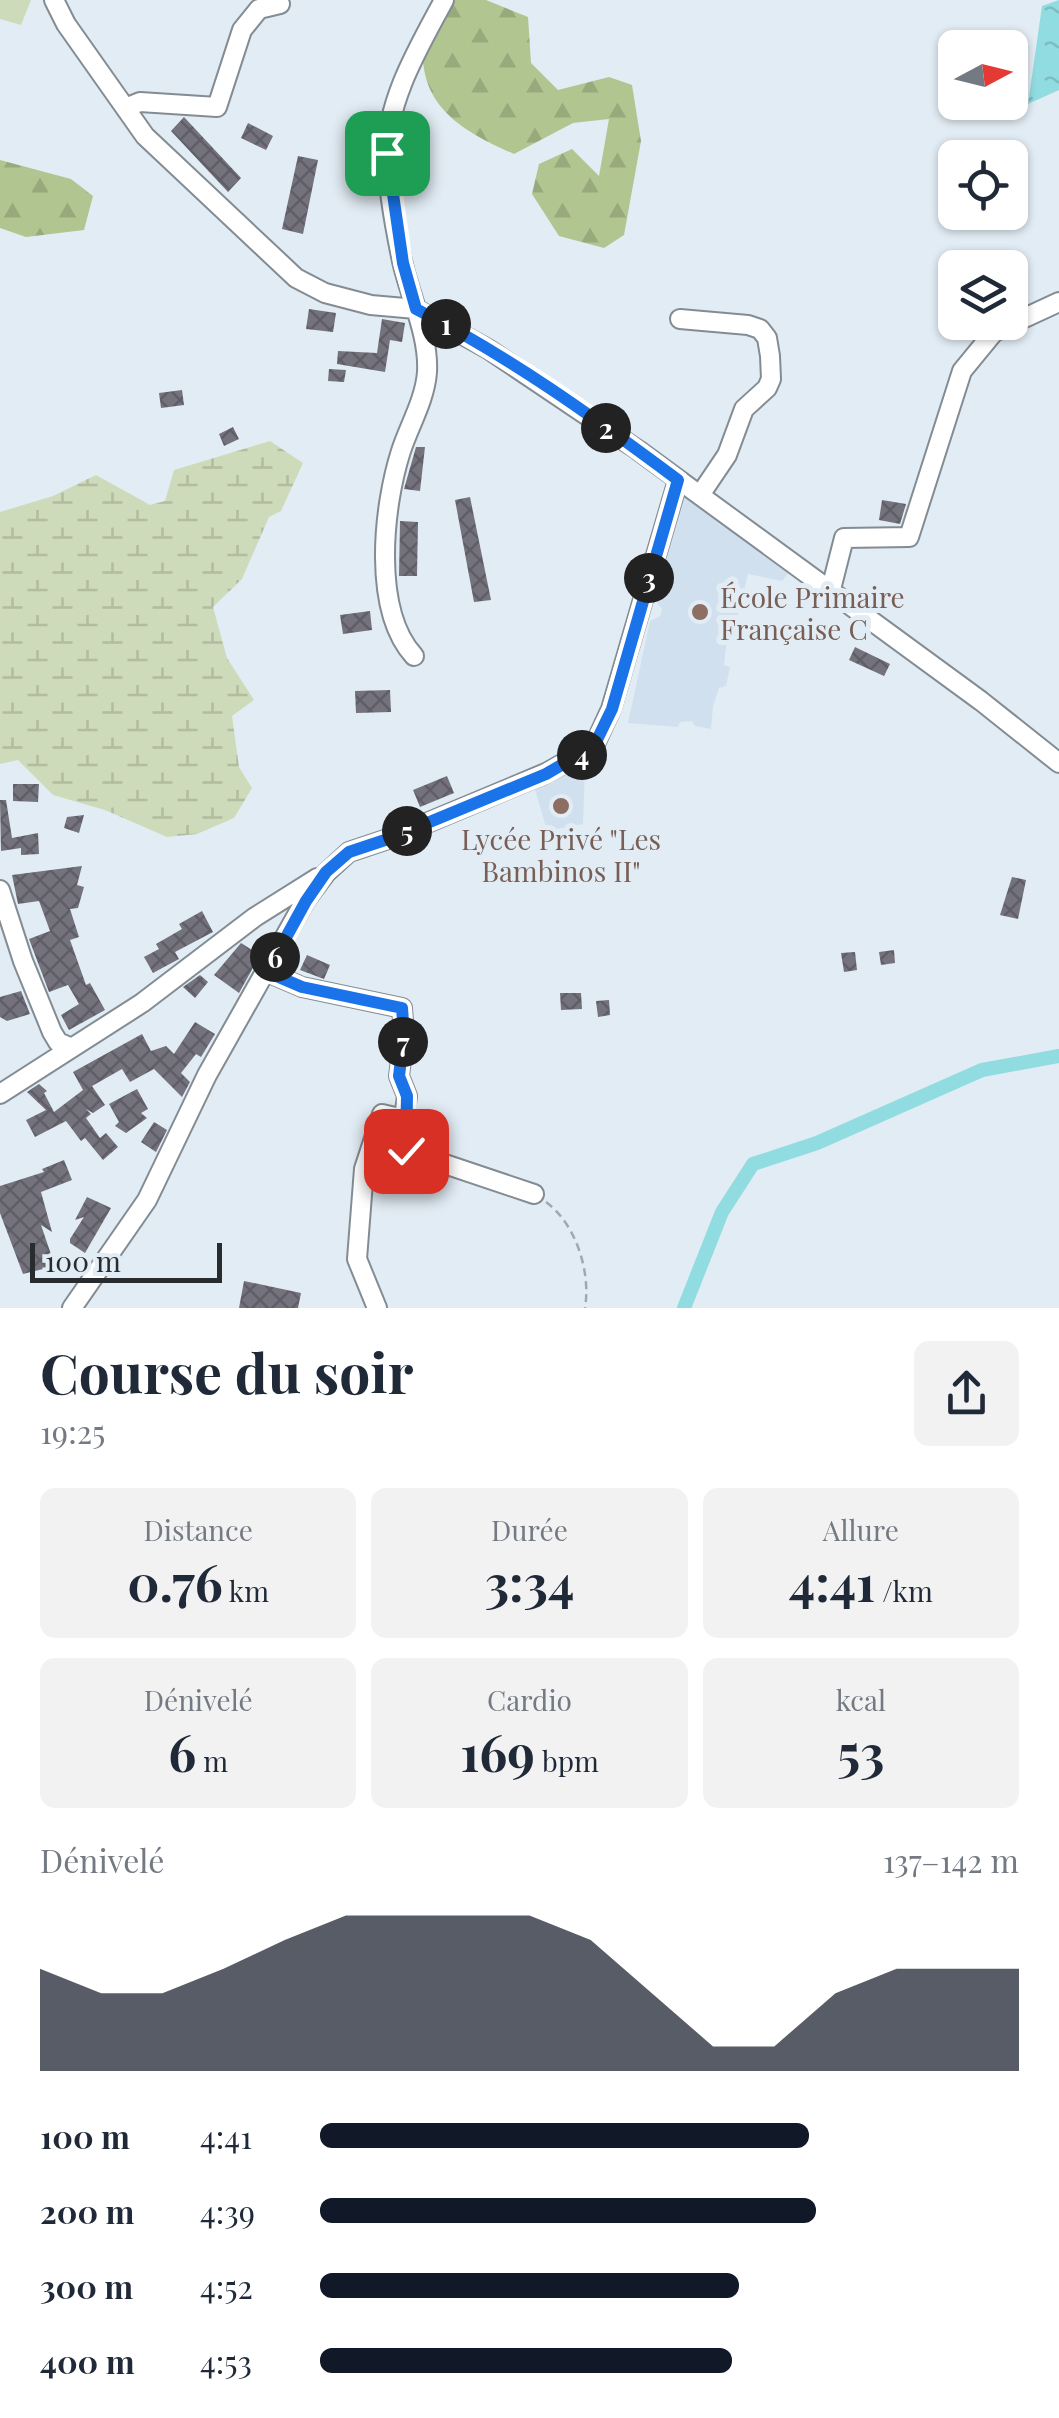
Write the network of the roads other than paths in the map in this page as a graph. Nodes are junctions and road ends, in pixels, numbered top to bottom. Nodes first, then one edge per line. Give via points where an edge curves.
1 (54, 0) edge
2 (444, 0) edge
3 (280, 4) dead end
4 (125, 108) junction
5 (1059, 302) edge
6 (416, 309) junction
7 (680, 318) dead end
8 (678, 480) junction
9 (700, 495) junction
10 (830, 593) junction
11 (414, 656) dead end
12 (1059, 763) edge
13 (326, 872) junction
14 (0, 890) edge
15 (267, 972) junction
16 (72, 1048) junction
17 (0, 1094) edge
18 (404, 1119) junction
19 (534, 1194) road end
20 (72, 1308) edge
21 (377, 1308) edge

1 - 4 street
2 - 6 street via 398,98 387,153
3 - 4 street via 259,9 242,30 218,107 140,102
4 - 6 street via 146,136 296,278 371,305
5 - 10 street via 994,332 962,370 909,536 844,538
6 - 8 street via 533,378
6 - 11 street via 427,372 392,482 385,544 393,615
7 - 9 street via 760,330 770,356 766,388 744,409 727,455
8 - 9 street
8 - 13 street via 612,709 594,746 546,774 349,852
9 - 10 street
10 - 12 street
13 - 15 street
13 - 16 street
14 - 16 street via 52,1032
15 - 18 street via 302,987 402,1008
15 - 20 street via 207,1075 147,1200
16 - 17 street
18 - 19 street via 406,1151
18 - 21 street via 382,1114 364,1169 357,1259

